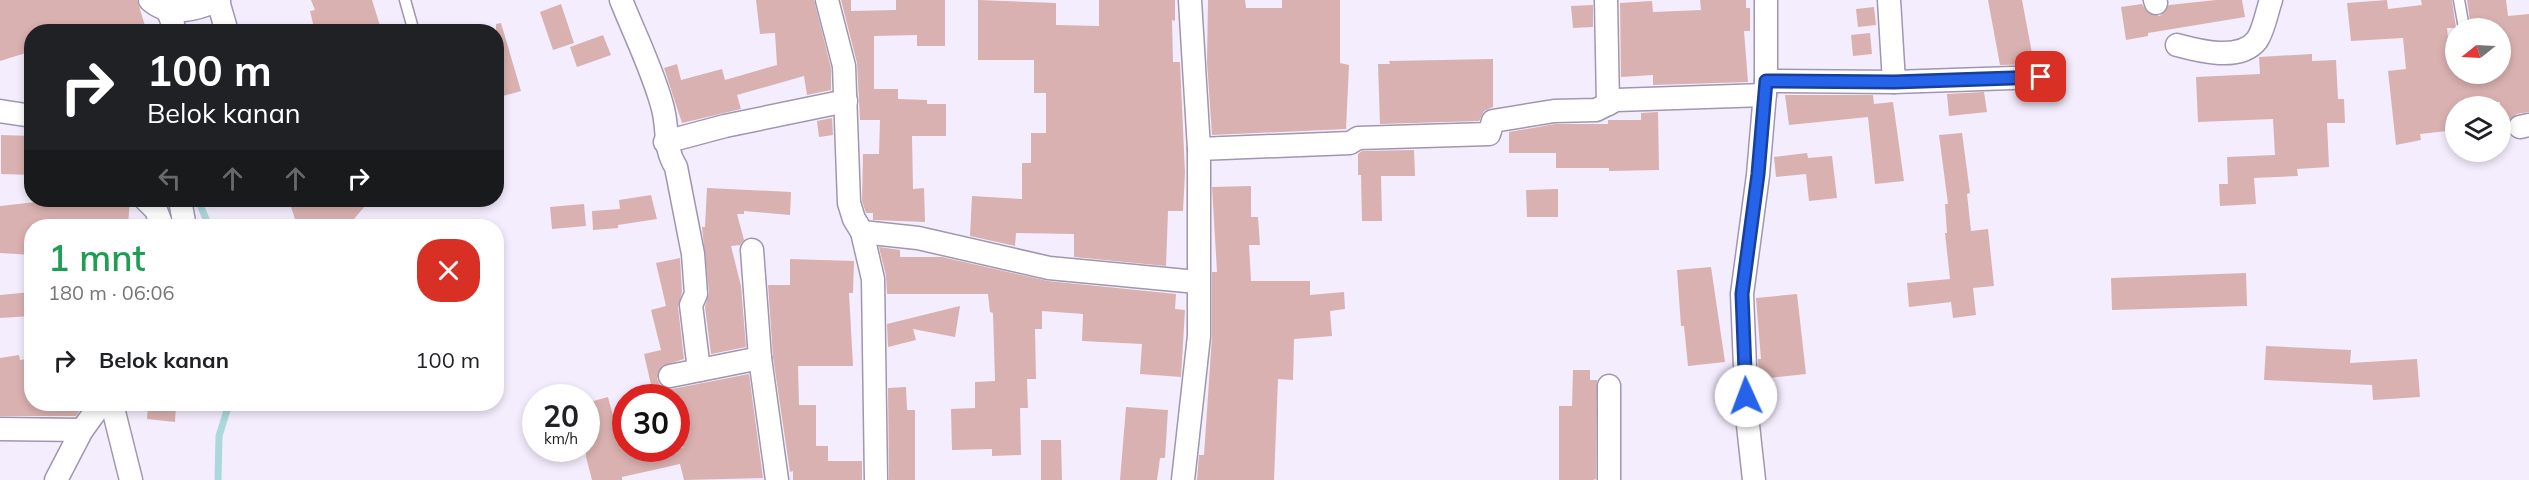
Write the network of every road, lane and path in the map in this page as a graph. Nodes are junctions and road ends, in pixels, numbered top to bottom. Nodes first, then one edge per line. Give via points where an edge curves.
1 (405, 0) edge
2 (621, 0) edge
3 (827, 0) edge
4 (1190, 0) edge
5 (1606, 0) edge
6 (1766, 0) edge
7 (1888, 0) edge
8 (2271, 0) edge
9 (2459, 0) edge
10 (219, 1) edge
11 (163, 14) edge
12 (2462, 18) edge
13 (225, 24) edge
14 (412, 24) edge
15 (2177, 45) dead end
16 (2041, 77) dead end
17 (1894, 82) junction
18 (1766, 88) junction
19 (846, 101) junction
20 (1608, 104) junction
21 (0, 111) edge
22 (24, 115) edge
23 (665, 142) junction
24 (1199, 149) junction
25 (862, 232) junction
26 (752, 250) dead end
27 (1197, 282) junction
28 (760, 358) junction
29 (699, 370) junction
30 (670, 376) dead end
31 (1609, 386) dead end
32 (96, 411) edge
33 (114, 411) edge
34 (0, 429) edge
35 (82, 430) junction
36 (56, 480) edge
37 (130, 480) edge
38 (777, 480) edge
39 (876, 480) edge
40 (1183, 480) edge
41 (1609, 480) edge
42 (1754, 480) edge

1 - 14 lane
2 - 23 street via 663,106
3 - 19 street via 844,66
4 - 24 street
5 - 20 street
6 - 18 street
7 - 17 street
8 - 15 street via 2258,39 2245,48 2198,51
9 - 12 lane
10 - 11 street
10 - 13 street
16 - 17 street
17 - 18 street
18 - 20 street via 1616,100
18 - 42 street via 1742,294
19 - 23 street
19 - 25 street via 849,202
20 - 24 street via 1596,110 1554,111 1493,121 1489,134
21 - 22 street
23 - 29 street via 676,167 693,254 696,294 691,305
24 - 27 street
25 - 27 street via 918,238 1049,268
25 - 39 street via 873,279
26 - 28 street
27 - 40 street via 1199,336
28 - 29 street
28 - 38 street
29 - 30 street
31 - 41 street
32 - 35 street
33 - 37 street
34 - 35 street
35 - 36 street

